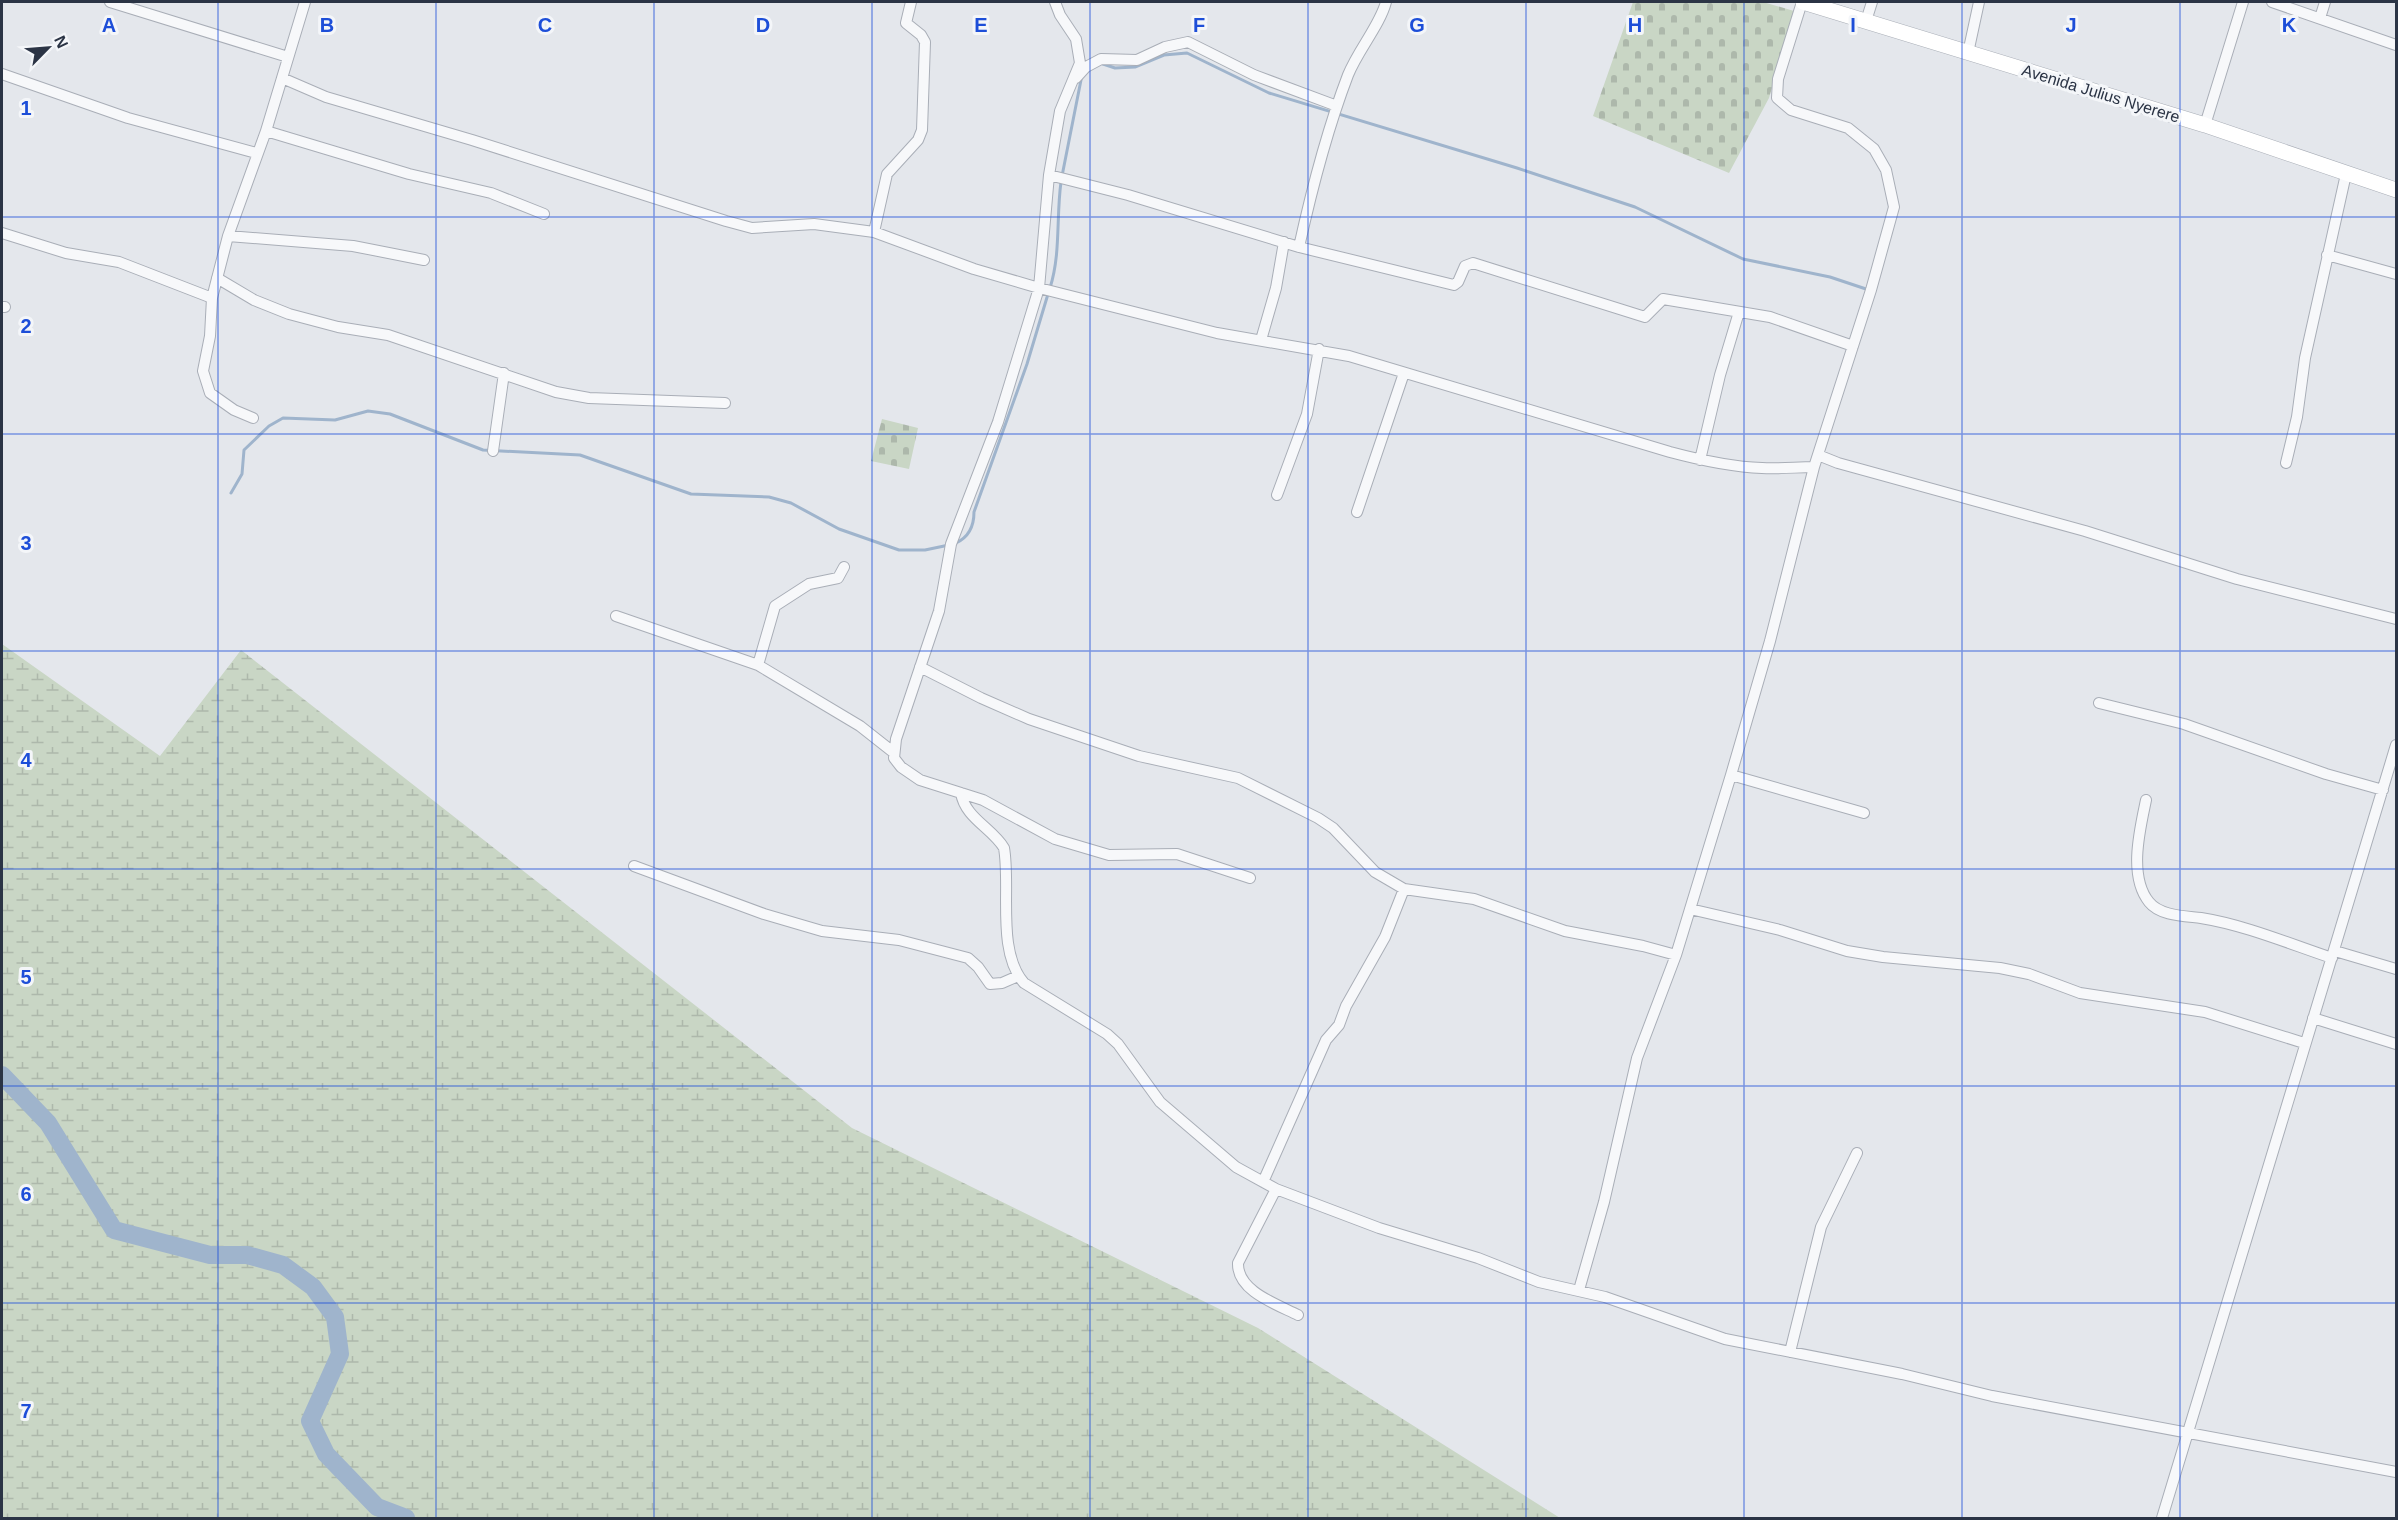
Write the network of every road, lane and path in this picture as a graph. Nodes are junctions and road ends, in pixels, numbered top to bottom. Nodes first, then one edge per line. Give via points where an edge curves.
1 (110, 2) edge
2 (304, 2) edge
3 (911, 2) edge
4 (1055, 2) edge
5 (1386, 2) edge
6 (1803, 2) edge
7 (1872, 2) edge
8 (1979, 2) edge
9 (2243, 2) edge
10 (2272, 2) edge
11 (2325, 2) edge
12 (2320, 18) junction
13 (1866, 21) junction
14 (2397, 45) edge
15 (1968, 53) junction
16 (288, 57) junction
17 (2, 74) edge
18 (282, 78) junction
19 (1067, 87) junction
20 (1337, 106) junction
21 (2205, 125) junction
22 (266, 131) junction
23 (256, 153) junction
24 (2346, 174) junction
25 (1049, 175) junction
26 (2397, 190) edge
27 (544, 214) dead end
28 (874, 232) junction
29 (2, 233) edge
30 (228, 236) junction
31 (1284, 242) junction
32 (1299, 247) junction
33 (2327, 255) junction
34 (424, 260) dead end
35 (2397, 274) edge
36 (217, 279) junction
37 (1039, 288) junction
38 (212, 298) junction
39 (1739, 312) junction
40 (1261, 340) junction
41 (1853, 346) junction
42 (1319, 350) junction
43 (504, 373) junction
44 (1404, 373) junction
45 (724, 403) dead end
46 (253, 418) dead end
47 (493, 451) dead end
48 (1818, 455) junction
49 (1700, 460) junction
50 (2286, 463) dead end
51 (1814, 467) junction
52 (1277, 495) dead end
53 (1357, 512) dead end
54 (844, 567) dead end
55 (616, 616) dead end
56 (2397, 619) edge
57 (758, 665) junction
58 (920, 666) junction
59 (2099, 703) dead end
60 (2397, 745) edge
61 (893, 752) junction
62 (1731, 775) junction
63 (2383, 790) junction
64 (961, 793) junction
65 (2146, 800) dead end
66 (1864, 813) dead end
67 (634, 866) dead end
68 (1250, 878) dead end
69 (1404, 889) junction
70 (1690, 909) junction
71 (2334, 954) junction
72 (1676, 955) junction
73 (2397, 969) edge
74 (1018, 976) junction
75 (2313, 1018) junction
76 (2304, 1043) junction
77 (2397, 1044) edge
78 (1857, 1153) dead end
79 (1263, 1182) junction
80 (1276, 1189) junction
81 (1579, 1290) junction
82 (1298, 1315) dead end
83 (1790, 1352) junction
84 (2188, 1432) junction
85 (2397, 1472) edge
86 (2162, 1518) edge

1 - 16 street
2 - 16 street
3 - 28 street via 906,23 925,42 922,130 918,140 887,174
4 - 19 street via 1076,39 1080,63
5 - 20 street via 1357,52
6 - 13 street, Avenida Julius Nyerere
6 - 41 street via 1778,79 1778,98 1791,110 1848,128 1874,149 1886,170 1894,207
7 - 13 street
8 - 15 street
9 - 21 street
10 - 12 street
11 - 12 street
12 - 14 street
13 - 15 street, Avenida Julius Nyerere
15 - 21 street, Avenida Julius Nyerere
16 - 18 street
17 - 23 street via 128,118
18 - 22 street
18 - 28 street via 326,97 752,228 814,224
19 - 20 street via 1086,67 1101,59 1137,60 1188,42 1254,75
19 - 25 street
20 - 32 street
21 - 24 street, Avenida Julius Nyerere
22 - 23 street
22 - 27 street via 409,174 491,193
23 - 30 street
24 - 26 street, Avenida Julius Nyerere
24 - 33 street
25 - 31 street
25 - 37 street
28 - 37 street
29 - 38 street via 66,253 119,262
30 - 34 street via 352,246
30 - 36 street
31 - 32 street
31 - 40 street
32 - 39 street via 1454,285 1465,266 1473,263 1645,317 1663,299
33 - 35 street
33 - 50 street
36 - 38 street
36 - 43 street via 289,314 388,335
37 - 40 street via 1217,333
37 - 58 street via 998,422 951,544 944,595
38 - 46 street via 203,371 205,385 219,400
39 - 41 street via 1770,317
39 - 49 street
40 - 42 street
41 - 48 street
42 - 44 street
42 - 52 street via 1307,414
43 - 45 street via 556,392 590,398
43 - 47 street
44 - 49 street
44 - 53 street
48 - 51 street
48 - 56 street via 2237,579
49 - 51 street via 1760,468
51 - 62 street
54 - 57 street via 838,578 809,584 775,606
55 - 57 street
57 - 61 street via 860,726
58 - 61 street
58 - 69 street via 1029,719 1139,756 1238,778 1333,828 1376,872
59 - 63 street via 2184,724
60 - 63 street
61 - 64 street via 900,767 913,776
62 - 66 street
62 - 70 street
63 - 71 street
64 - 68 street via 983,800 1055,839 1109,855 1177,855
64 - 74 street via 976,819 1004,848 1010,946
65 - 71 street via 2137,856 2145,895 2153,906 2171,914 2216,921
67 - 74 street via 822,931 899,940 968,958 990,984
69 - 72 street via 1474,899 1565,931
69 - 79 street via 1385,937 1339,1025 1326,1040
70 - 72 street
70 - 76 street via 1847,951 2000,968 2080,993 2205,1012
71 - 73 street
71 - 75 street
72 - 81 street via 1637,1058
74 - 79 street via 1107,1034 1171,1113 1236,1167
75 - 76 street
75 - 77 street
76 - 84 street
78 - 83 street via 1821,1227
79 - 80 street
80 - 81 street via 1354,1220 1460,1252 1539,1282
80 - 82 street via 1238,1263 1238,1272 1243,1283
81 - 83 street via 1725,1339
83 - 84 street via 1992,1396
84 - 85 street
84 - 86 street

